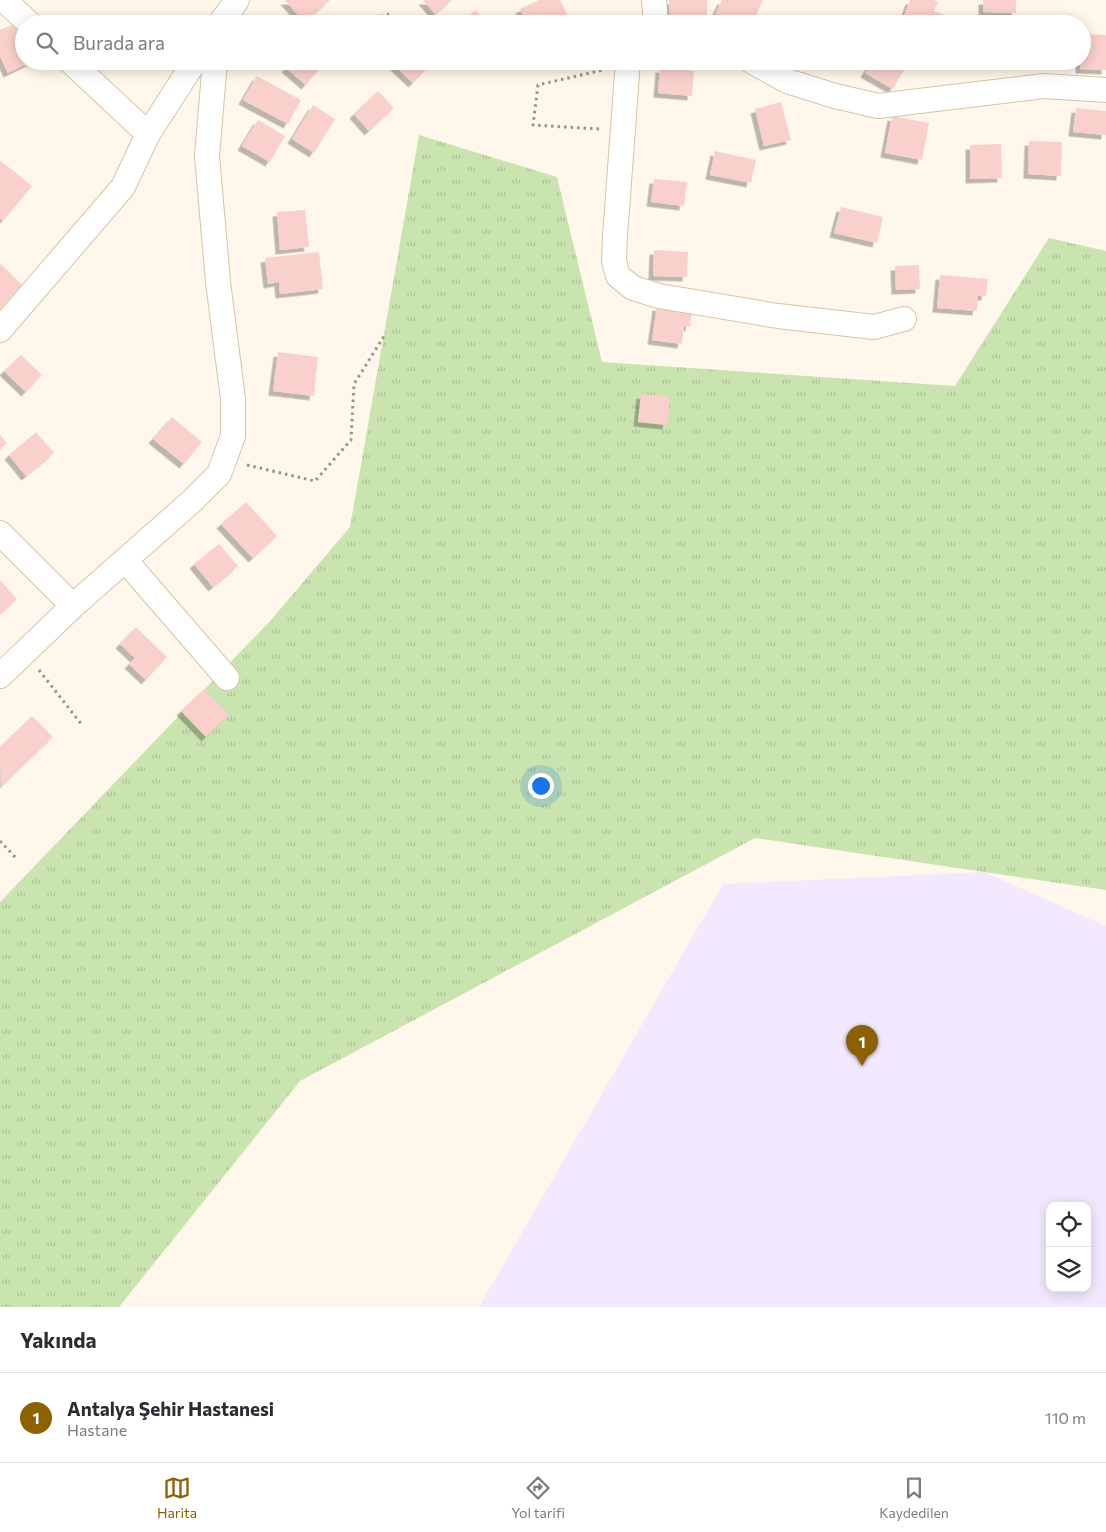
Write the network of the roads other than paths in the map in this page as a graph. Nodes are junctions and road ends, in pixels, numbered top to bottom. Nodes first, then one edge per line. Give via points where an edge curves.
1 (4, 0) edge
2 (236, 0) edge
3 (654, 0) edge
4 (20, 15) edge
5 (226, 15) edge
6 (655, 15) edge
7 (80, 70) edge
8 (190, 70) edge
9 (214, 70) edge
10 (627, 70) edge
11 (767, 70) edge
12 (1106, 90) edge
13 (148, 134) junction
14 (904, 319) dead end
15 (0, 330) edge
16 (0, 533) edge
17 (125, 560) junction
18 (73, 606) junction
19 (0, 676) edge
20 (227, 678) dead end

1 - 4 street
2 - 5 street
3 - 6 street
7 - 13 street
8 - 13 street
9 - 17 street via 207,156 233,399 233,436 219,474
10 - 14 street via 614,261 618,276 633,288 659,296 778,316 874,327
11 - 12 street via 787,81 878,106 1044,86
13 - 15 street via 123,187
16 - 18 street
17 - 18 street
17 - 20 street
18 - 19 street

